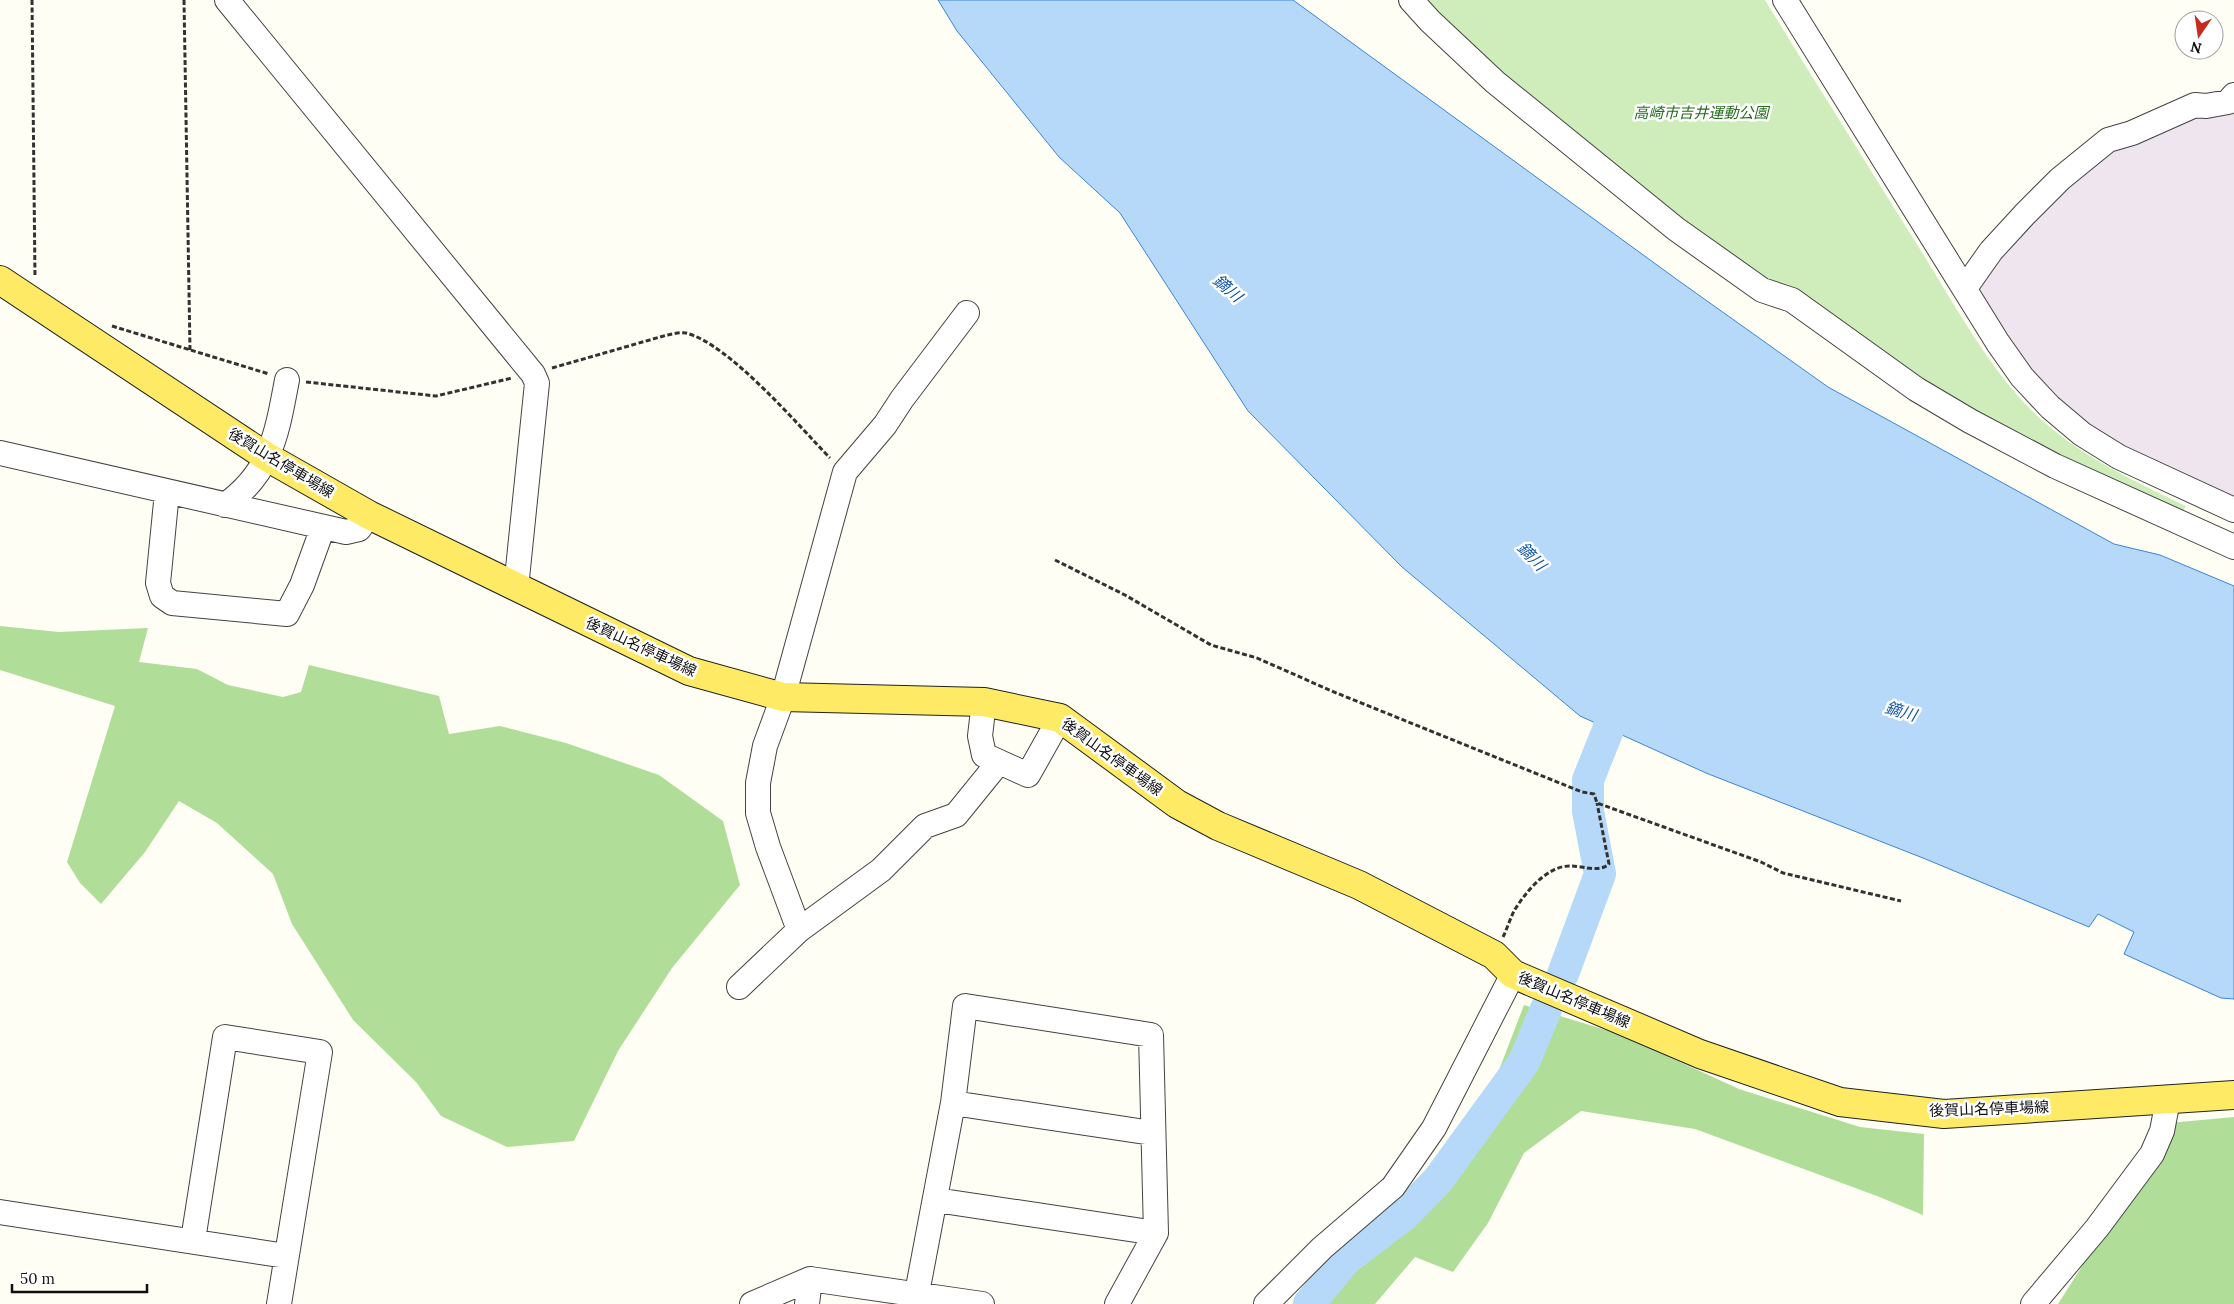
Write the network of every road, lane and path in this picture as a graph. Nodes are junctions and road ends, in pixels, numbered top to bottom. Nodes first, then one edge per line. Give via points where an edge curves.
1 (32, 0) edge
2 (184, 0) edge
3 (226, 0) edge
4 (1411, 0) edge
5 (1785, 0) edge
6 (2234, 95) edge
7 (0, 280) edge
8 (1964, 288) junction
9 (36, 303) junction
10 (967, 313) dead end
11 (108, 324) dead end
12 (190, 350) junction
13 (533, 374) junction
14 (287, 380) junction
15 (0, 453) edge
16 (267, 457) junction
17 (845, 472) junction
18 (167, 492) junction
19 (2203, 495) junction
20 (225, 505) junction
21 (2234, 510) edge
22 (368, 516) junction
23 (2189, 526) junction
24 (322, 527) junction
25 (2234, 547) edge
26 (1055, 560) dead end
27 (516, 588) junction
28 (783, 698) junction
29 (984, 702) junction
30 (1060, 718) junction
31 (999, 762) junction
32 (1597, 803) junction
33 (1901, 901) dead end
34 (799, 930) junction
35 (1494, 955) junction
36 (1513, 974) junction
37 (738, 987) dead end
38 (2234, 1095) edge
39 (2168, 1100) junction
40 (953, 1103) junction
41 (1152, 1133) junction
42 (936, 1200) junction
43 (0, 1212) edge
44 (1156, 1233) junction
45 (193, 1240) junction
46 (286, 1256) junction
47 (810, 1279) junction
48 (917, 1293) junction
49 (279, 1304) edge
50 (752, 1304) edge
51 (807, 1304) edge
52 (982, 1304) edge
53 (1117, 1304) edge
54 (1266, 1304) edge
55 (2033, 1304) edge

1 - 9 path
2 - 12 path
3 - 13 street
4 - 23 street via 1495,82 1676,229 1762,290 1792,300 1916,389 1970,421 2055,466
5 - 8 street
6 - 8 street via 2228,102 2206,106 2195,104 2132,133 2108,140 2024,214
7 - 9 main road, 後賀山名停車場線
8 - 19 street via 2017,370 2050,407 2082,434 2119,457
9 - 16 main road, 後賀山名停車場線
10 - 17 street via 885,425
11 - 12 path
12 - 14 path
13 - 14 path via 436,396
13 - 17 path via 684,332 721,351
13 - 27 street via 537,383
14 - 16 street via 276,438
15 - 18 street
16 - 20 street via 241,494
16 - 22 main road, 後賀山名停車場線
17 - 28 street
18 - 20 street
18 - 24 street via 158,584 162,596 172,603 286,614 302,585
19 - 21 street
19 - 23 street
20 - 24 street
22 - 24 street via 359,529 346,532
22 - 27 main road, 後賀山名停車場線
23 - 25 street
26 - 32 path via 1125,595 1211,645 1257,658 1334,692 1582,792 1594,794
27 - 28 main road, 後賀山名停車場線 via 689,671
28 - 29 main road, 後賀山名停車場線
28 - 34 street via 765,746 758,784 758,813
29 - 30 main road, 後賀山名停車場線
29 - 31 street via 980,736 984,755
30 - 31 street via 1028,775
30 - 35 main road, 後賀山名停車場線 via 1177,804 1218,826 1359,885
31 - 34 street via 956,815 925,826 881,870
32 - 33 path via 1761,862 1783,873
32 - 35 path via 1609,864 1594,869 1568,866 1541,878 1514,912
34 - 37 street
35 - 36 main road, 後賀山名停車場線
36 - 39 main road, 後賀山名停車場線 via 1700,1054 1840,1102 1944,1114
36 - 54 street via 1434,1128 1394,1187 1322,1248
38 - 39 main road, 後賀山名停車場線
39 - 55 street via 2162,1131 2152,1154 2097,1228
40 - 41 street
40 - 41 street via 965,1006 1151,1035
40 - 42 street
41 - 44 street
42 - 44 street
42 - 48 street
43 - 45 street
44 - 53 street
45 - 46 street
45 - 46 street via 226,1037 320,1052
46 - 49 street
47 - 48 street
47 - 50 street
47 - 51 street
48 - 52 street

